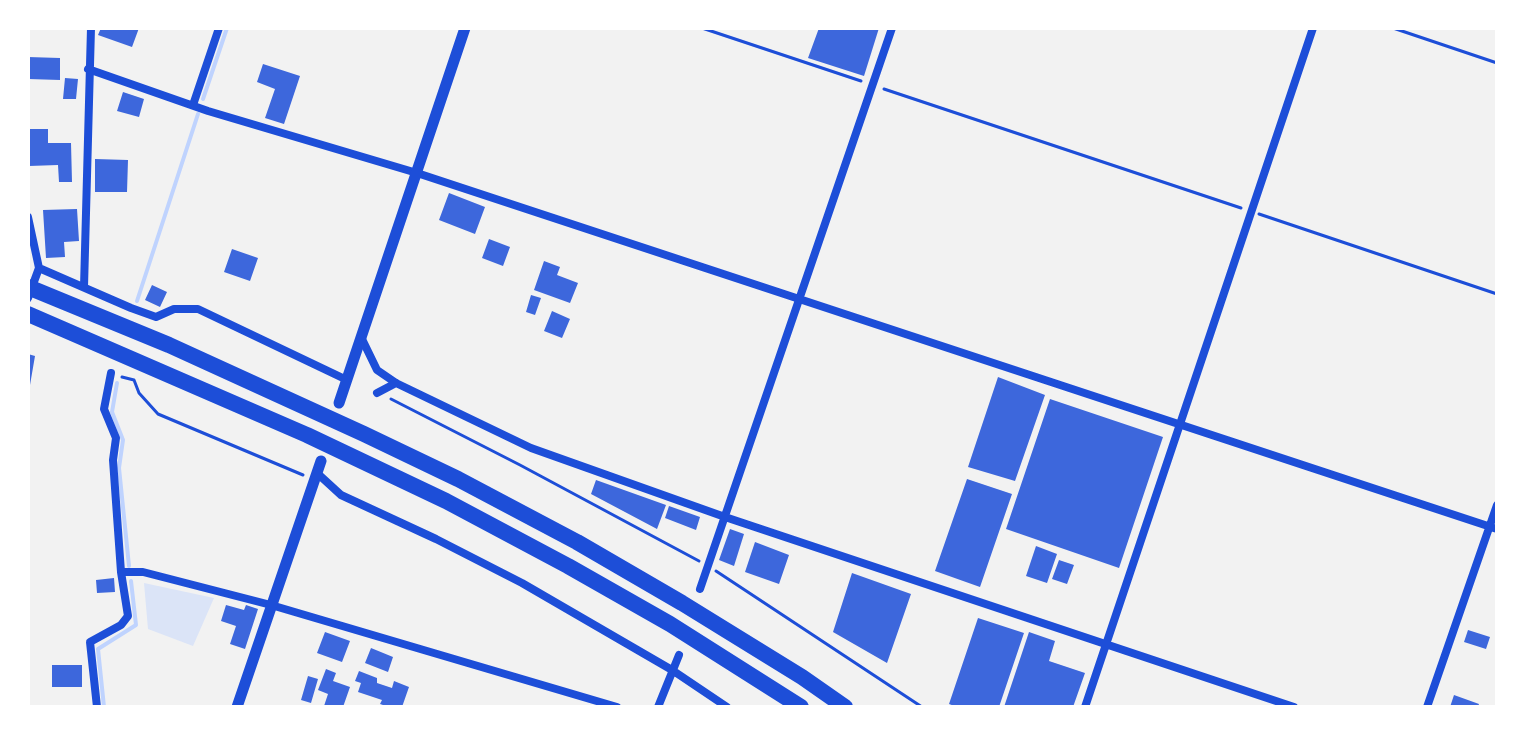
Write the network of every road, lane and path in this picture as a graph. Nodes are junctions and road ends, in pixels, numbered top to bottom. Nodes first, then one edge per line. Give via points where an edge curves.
1 (91, 28) edge
2 (219, 28) edge
3 (465, 28) edge
4 (702, 28) edge
5 (892, 28) edge
6 (1313, 28) edge
7 (1393, 28) edge
8 (1497, 63) edge
9 (88, 69) junction
10 (867, 83) dead end
11 (882, 88) dead end
12 (193, 105) junction
13 (417, 173) junction
14 (1242, 208) dead end
15 (1257, 214) dead end
16 (28, 217) edge
17 (39, 268) junction
18 (28, 287) edge
19 (84, 287) junction
20 (1497, 294) edge
21 (28, 298) edge
22 (799, 298) junction
23 (28, 314) edge
24 (361, 337) junction
25 (110, 374) joint
26 (347, 380) junction
27 (396, 383) junction
28 (377, 393) joint
29 (339, 403) dead end
30 (1180, 424) junction
31 (318, 471) junction
32 (1497, 505) edge
33 (725, 517) junction
34 (1493, 528) edge
35 (708, 566) junction
36 (121, 572) junction
37 (700, 589) dead end
38 (271, 605) junction
39 (1106, 645) junction
40 (679, 655) dead end
41 (672, 670) junction
42 (97, 707) edge
43 (237, 707) edge
44 (617, 707) edge
45 (658, 707) edge
46 (727, 707) edge
47 (801, 707) edge
48 (845, 707) edge
49 (922, 707) edge
50 (1085, 707) edge
51 (1294, 707) edge
52 (1427, 707) edge

1 - 9 street
2 - 12 street
3 - 13 street
4 - 10 path
5 - 22 street
6 - 30 street
7 - 8 path
9 - 12 street
9 - 19 street
11 - 14 path
12 - 13 street
13 - 22 street
13 - 24 street
15 - 20 path
16 - 17 street
17 - 19 street
17 - 21 street
18 - 48 highway via 169,345 458,479 682,603
19 - 26 street via 130,311 156,317 174,309 198,309
22 - 30 street
22 - 33 street
23 - 47 highway via 357,457 568,566
24 - 26 street
24 - 27 street via 377,370
25 - 31 path via 134,380 158,414
25 - 36 street via 104,409 116,438
26 - 29 street
27 - 28 street
27 - 33 street via 531,448
28 - 35 path
30 - 34 street
30 - 39 street
31 - 38 street
31 - 41 street via 341,495 522,583
32 - 34 street
33 - 35 street
33 - 39 street
34 - 52 street
35 - 37 street
35 - 49 path
36 - 38 street via 143,572
36 - 42 street via 128,616 90,642
38 - 43 street
38 - 44 street
39 - 50 street
39 - 51 street
40 - 41 street
41 - 45 street
41 - 46 street

